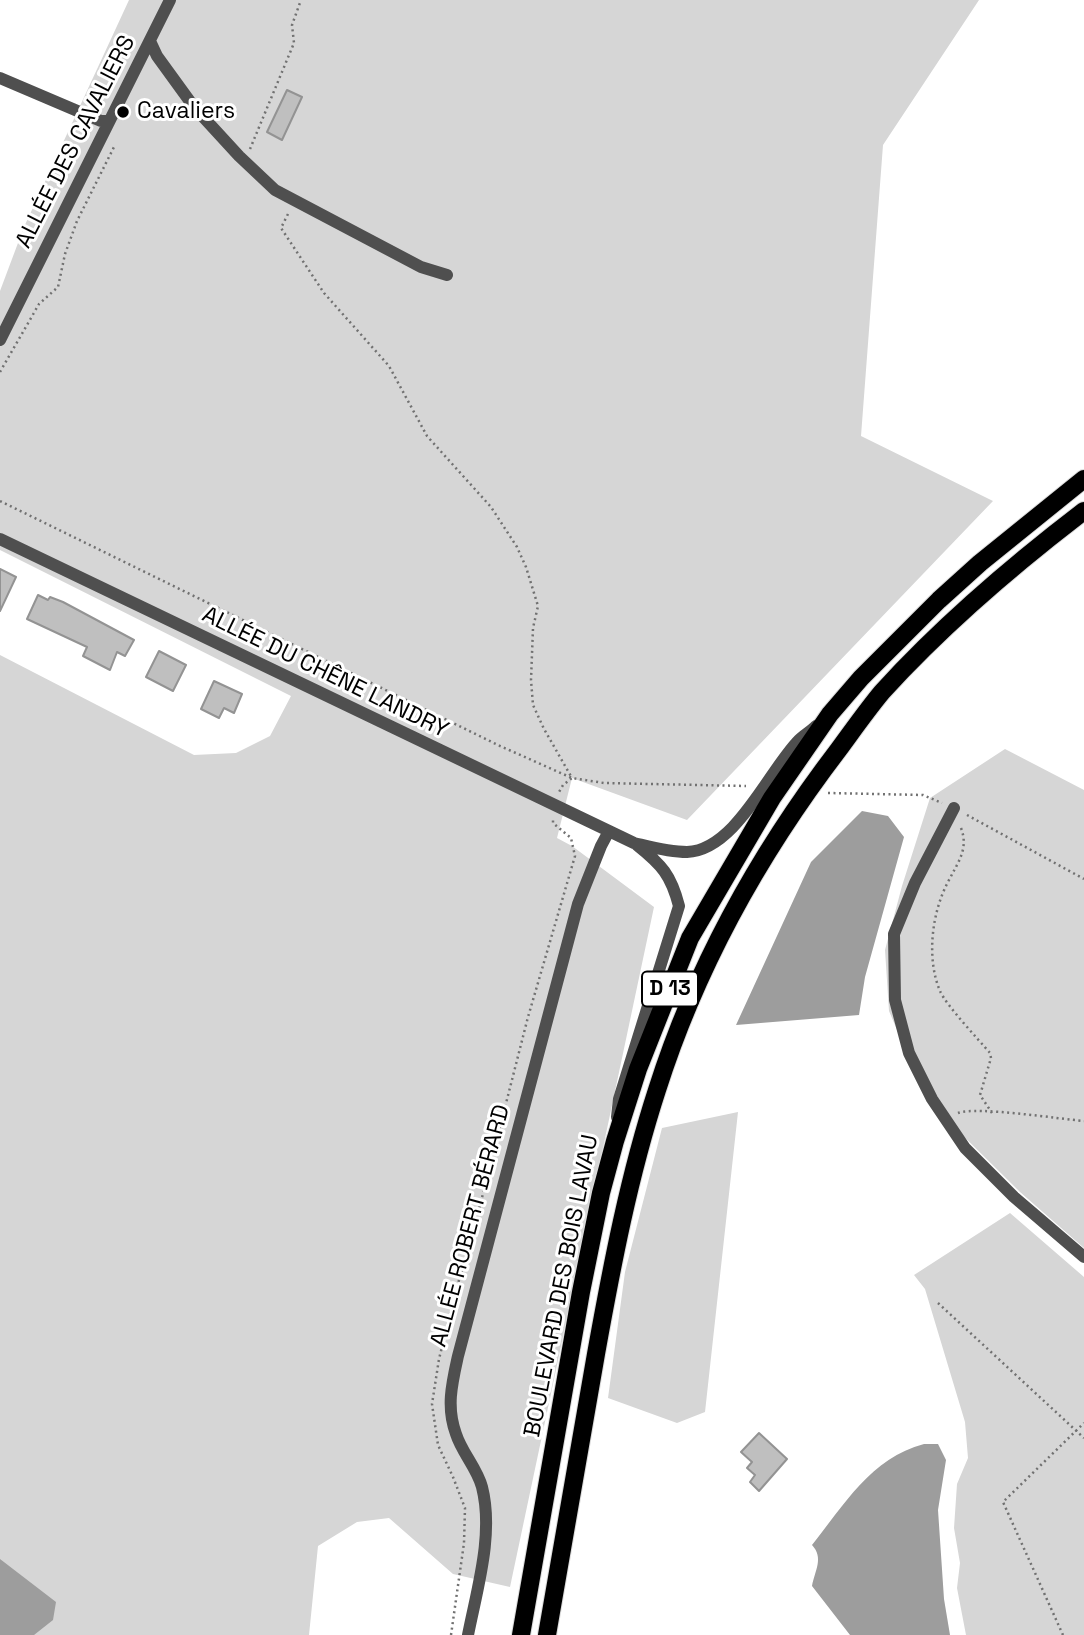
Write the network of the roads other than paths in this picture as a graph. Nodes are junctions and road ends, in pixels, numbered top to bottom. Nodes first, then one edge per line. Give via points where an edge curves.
1 (170, 0) edge
2 (150, 41) junction
3 (0, 78) edge
4 (109, 121) junction
5 (447, 275) dead end
6 (0, 340) edge
7 (1084, 480) edge
8 (1084, 511) edge
9 (0, 539) edge
10 (831, 715) junction
11 (954, 808) road end
12 (609, 831) junction
13 (634, 843) junction
14 (615, 1141) junction
15 (1084, 1257) edge
16 (468, 1635) edge
17 (521, 1635) edge
18 (547, 1635) edge

1 - 2 street, ALLÉE DES CAVALIERS
2 - 4 street, ALLÉE DES CAVALIERS
2 - 5 street via 194,107 275,190 421,267
3 - 4 street
4 - 6 street, ALLÉE DES CAVALIERS
7 - 10 main road, BOULEVARD DES BOIS LAVAU / D 13 via 939,600
8 - 18 main road, BOULEVARD DES BOIS LAVAU / D 13 via 958,616 881,694 772,844 716,945 657,1088 629,1187
9 - 12 street, ALLÉE DU CHÊNE LANDRY
10 - 13 street, ALLÉE DU CHÊNE LANDRY via 798,741 738,823 709,845 689,852
10 - 14 main road, BOULEVARD DES BOIS LAVAU / D 13 via 772,798 690,938
11 - 15 street via 894,934 895,1000 909,1053 932,1099 965,1148
12 - 13 street, ALLÉE DU CHÊNE LANDRY
12 - 16 street, ALLÉE ROBERT BÉRARD via 578,904 457,1356 449,1402 456,1434 482,1486 486,1518
13 - 14 street, ALLÉE DU CHÊNE LANDRY via 667,871 679,906 619,1099
14 - 17 main road, BOULEVARD DES BOIS LAVAU / D 13 via 582,1292

